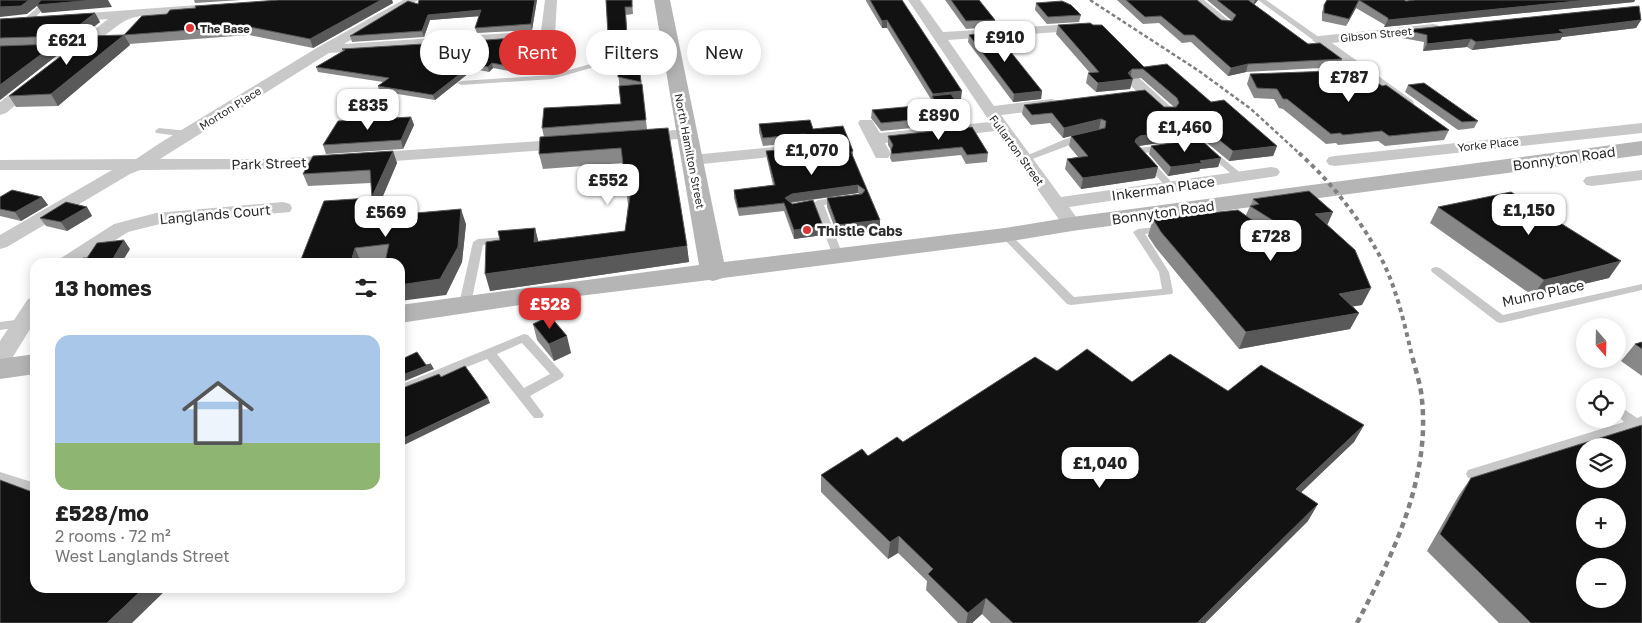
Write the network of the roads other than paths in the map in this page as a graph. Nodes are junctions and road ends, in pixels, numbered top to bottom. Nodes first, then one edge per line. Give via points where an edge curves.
1 (167, 0) edge
2 (412, 0) edge
3 (550, 0) edge
4 (662, 0) edge
5 (914, 0) edge
6 (1196, 0) edge
7 (1261, 0) edge
8 (120, 2) dead end
9 (46, 3) edge
10 (209, 8) edge
11 (130, 14) junction
12 (22, 21) joint
13 (1224, 23) edge
14 (1088, 26) edge
15 (1446, 27) edge
16 (668, 30) edge
17 (939, 36) junction
18 (1319, 40) junction
19 (76, 49) junction
20 (325, 49) junction
21 (38, 50) edge
22 (61, 61) edge
23 (586, 67) edge
24 (1364, 72) junction
25 (1344, 73) edge
26 (46, 74) edge
27 (676, 75) edge
28 (1133, 80) edge
29 (461, 83) dead end
30 (1147, 93) junction
31 (1127, 95) edge
32 (1068, 102) edge
33 (0, 110) edge
34 (990, 111) junction
35 (1167, 112) edge
36 (1418, 112) edge
37 (866, 123) dead end
38 (1001, 126) junction
39 (1642, 128) edge
40 (159, 131) dead end
41 (188, 134) junction
42 (687, 134) junction
43 (1450, 135) edge
44 (1091, 136) edge
45 (629, 139) edge
46 (1200, 142) edge
47 (580, 143) edge
48 (1173, 146) edge
49 (1465, 146) junction
50 (1642, 148) edge
51 (804, 149) edge
52 (1024, 159) junction
53 (692, 160) junction
54 (1335, 161) dead end
55 (135, 166) junction
56 (3, 167) edge
57 (1271, 172) dead end
58 (1642, 175) edge
59 (1240, 177) junction
60 (1592, 181) dead end
61 (1172, 187) junction
62 (850, 199) edge
63 (1055, 203) junction
64 (282, 208) dead end
65 (1072, 224) junction
66 (1177, 228) edge
67 (1006, 235) junction
68 (516, 239) edge
69 (0, 243) edge
70 (838, 256) junction
71 (74, 258) edge
72 (1436, 270) dead end
73 (713, 273) junction
74 (1642, 287) edge
75 (465, 304) junction
76 (30, 312) edge
77 (405, 313) edge
78 (23, 323) junction
79 (0, 326) edge
80 (489, 353) junction
81 (0, 358) edge
82 (30, 365) edge
83 (0, 369) edge
84 (405, 388) edge
85 (522, 395) junction
86 (538, 415) dead end
87 (1626, 415) edge
88 (1638, 422) edge
89 (1473, 474) dead end
90 (0, 476) edge
91 (30, 487) edge

1 - 11 street
2 - 20 street, Morton Place
3 - 20 street via 548,34
4 - 16 street, North Hamilton Street
5 - 17 street, Fullarton Street
6 - 13 street
7 - 18 lane
8 - 11 street via 136,5
9 - 12 lane
10 - 11 street
11 - 12 street
11 - 19 street via 115,20
14 - 17 street
15 - 18 street, Gibson Street
17 - 34 street, Fullarton Street
18 - 24 street
19 - 21 lane
19 - 22 street
20 - 41 street, Morton Place
23 - 29 lane via 552,77
24 - 25 street
24 - 36 street
26 - 33 street
27 - 42 street, North Hamilton Street
28 - 30 street
30 - 31 street
30 - 35 street
32 - 34 street
34 - 38 street, Fullarton Street
37 - 38 street via 878,146
38 - 52 street, Fullarton Street
39 - 49 street, Yorke Place
40 - 41 lane
41 - 55 street, Morton Place
42 - 45 street
42 - 53 street, North Hamilton Street
43 - 49 street
44 - 52 lane
46 - 59 lane
47 - 55 street, Park Street via 269,164
48 - 61 lane via 1138,152
49 - 54 street, Yorke Place
50 - 65 street, Bonnyton Road
51 - 53 street
52 - 63 street, Fullarton Street
53 - 73 street, North Hamilton Street
55 - 56 street, Park Street
55 - 69 street, Morton Place
57 - 59 street, Inkerman Place
58 - 60 street
59 - 61 street, Inkerman Place
61 - 63 street, Inkerman Place
62 - 70 lane via 814,204
63 - 65 street, Fullarton Street
64 - 71 street, Langlands Court via 162,217 121,228
65 - 67 street, Bonnyton Road
66 - 67 lane via 1138,232 1164,272 1168,292 1071,300
67 - 70 street, Bonnyton Road
68 - 75 lane via 478,242
70 - 73 street, Bonnyton Road
72 - 74 lane, Munro Place via 1501,319
73 - 75 street, Bonnyton Road
75 - 77 street, Bonnyton Road
76 - 78 street
78 - 79 lane
78 - 81 street
80 - 84 lane
80 - 85 lane
80 - 85 lane via 524,338 558,376
82 - 83 street
85 - 86 lane
87 - 88 lane
88 - 89 lane
90 - 91 lane

